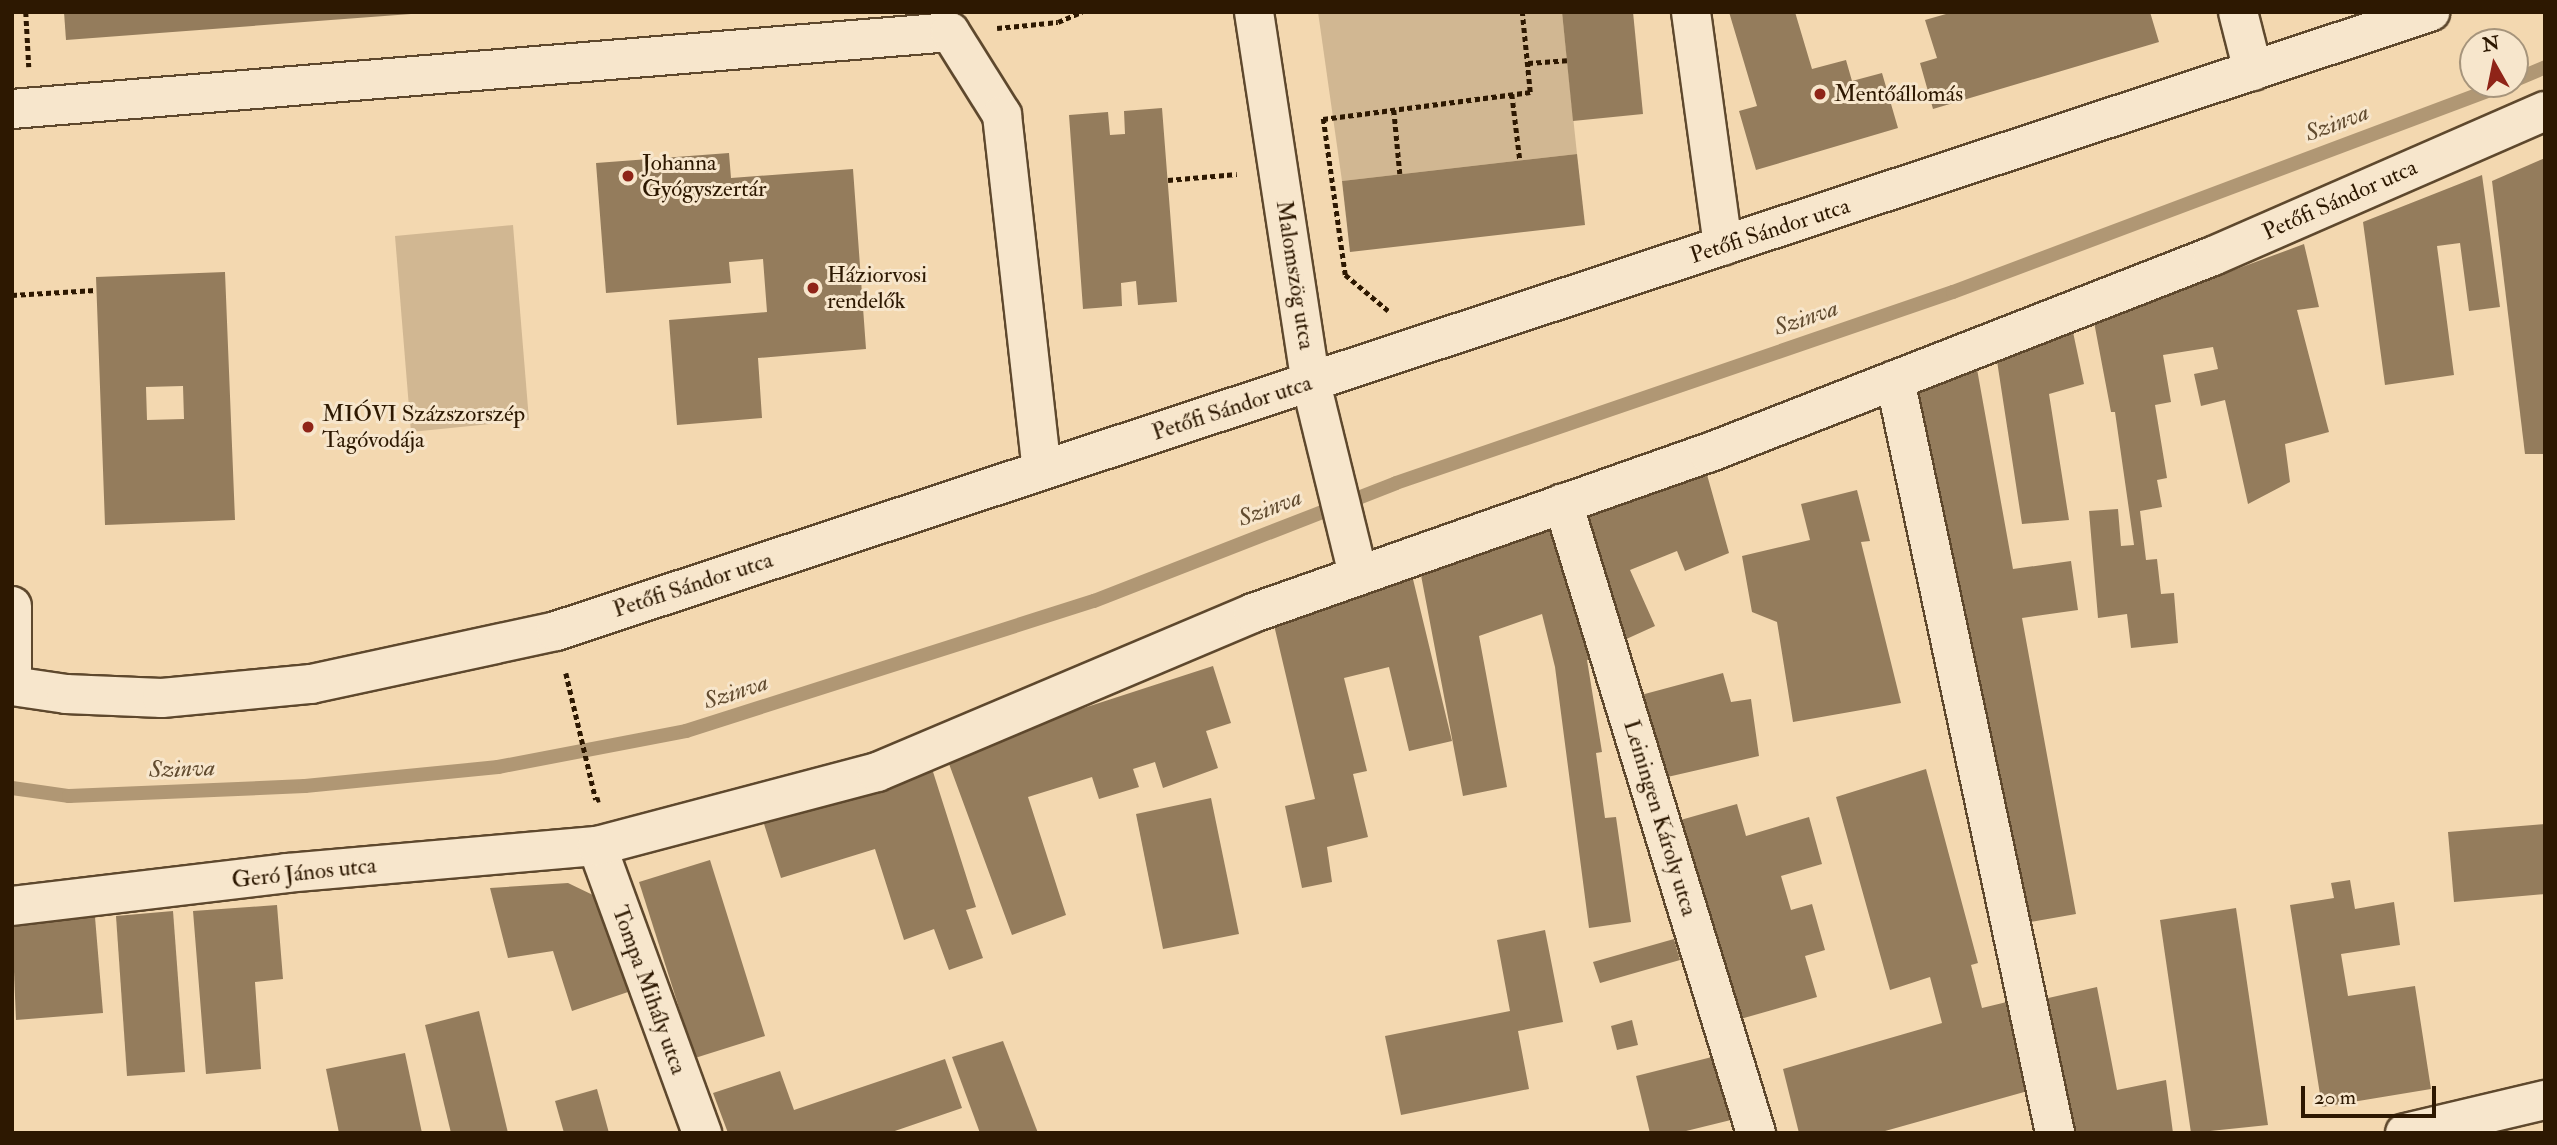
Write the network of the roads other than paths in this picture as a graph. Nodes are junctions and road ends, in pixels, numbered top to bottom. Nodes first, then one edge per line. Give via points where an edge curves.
1 (1254, 12) edge
2 (1690, 12) edge
3 (2238, 12) edge
4 (2430, 12) edge
5 (2253, 71) junction
6 (21, 108) edge
7 (2545, 111) edge
8 (1723, 246) junction
9 (1895, 380) junction
10 (1311, 383) junction
11 (1042, 469) junction
12 (1563, 503) junction
13 (1358, 575) junction
14 (12, 606) edge
15 (12, 669) edge
16 (12, 686) edge
17 (597, 846) junction
18 (12, 906) edge
19 (2545, 1100) edge
20 (702, 1133) edge
21 (1756, 1133) edge
22 (2055, 1133) edge
23 (2405, 1133) edge

1 - 10 street, Malomszög utca
2 - 8 street
3 - 5 street
4 - 5 street, Petőfi Sándor utca
5 - 8 street, Petőfi Sándor utca
6 - 11 street via 950,32 1002,115
7 - 9 street, Petőfi Sándor utca via 2213,256
8 - 10 street, Petőfi Sándor utca
9 - 12 street, Petőfi Sándor utca
9 - 22 street
10 - 11 street, Petőfi Sándor utca
10 - 13 street, Malomszög utca
11 - 16 street, Petőfi Sándor utca via 556,631 311,684 162,698 66,694
12 - 13 street, Petőfi Sándor utca
12 - 21 street, Leiningen Károly utca
13 - 17 street, Petőfi Sándor utca via 1253,613 877,772
14 - 15 street
17 - 18 street, Geró János utca via 287,873
17 - 20 street, Tompa Mihály utca
19 - 23 street

